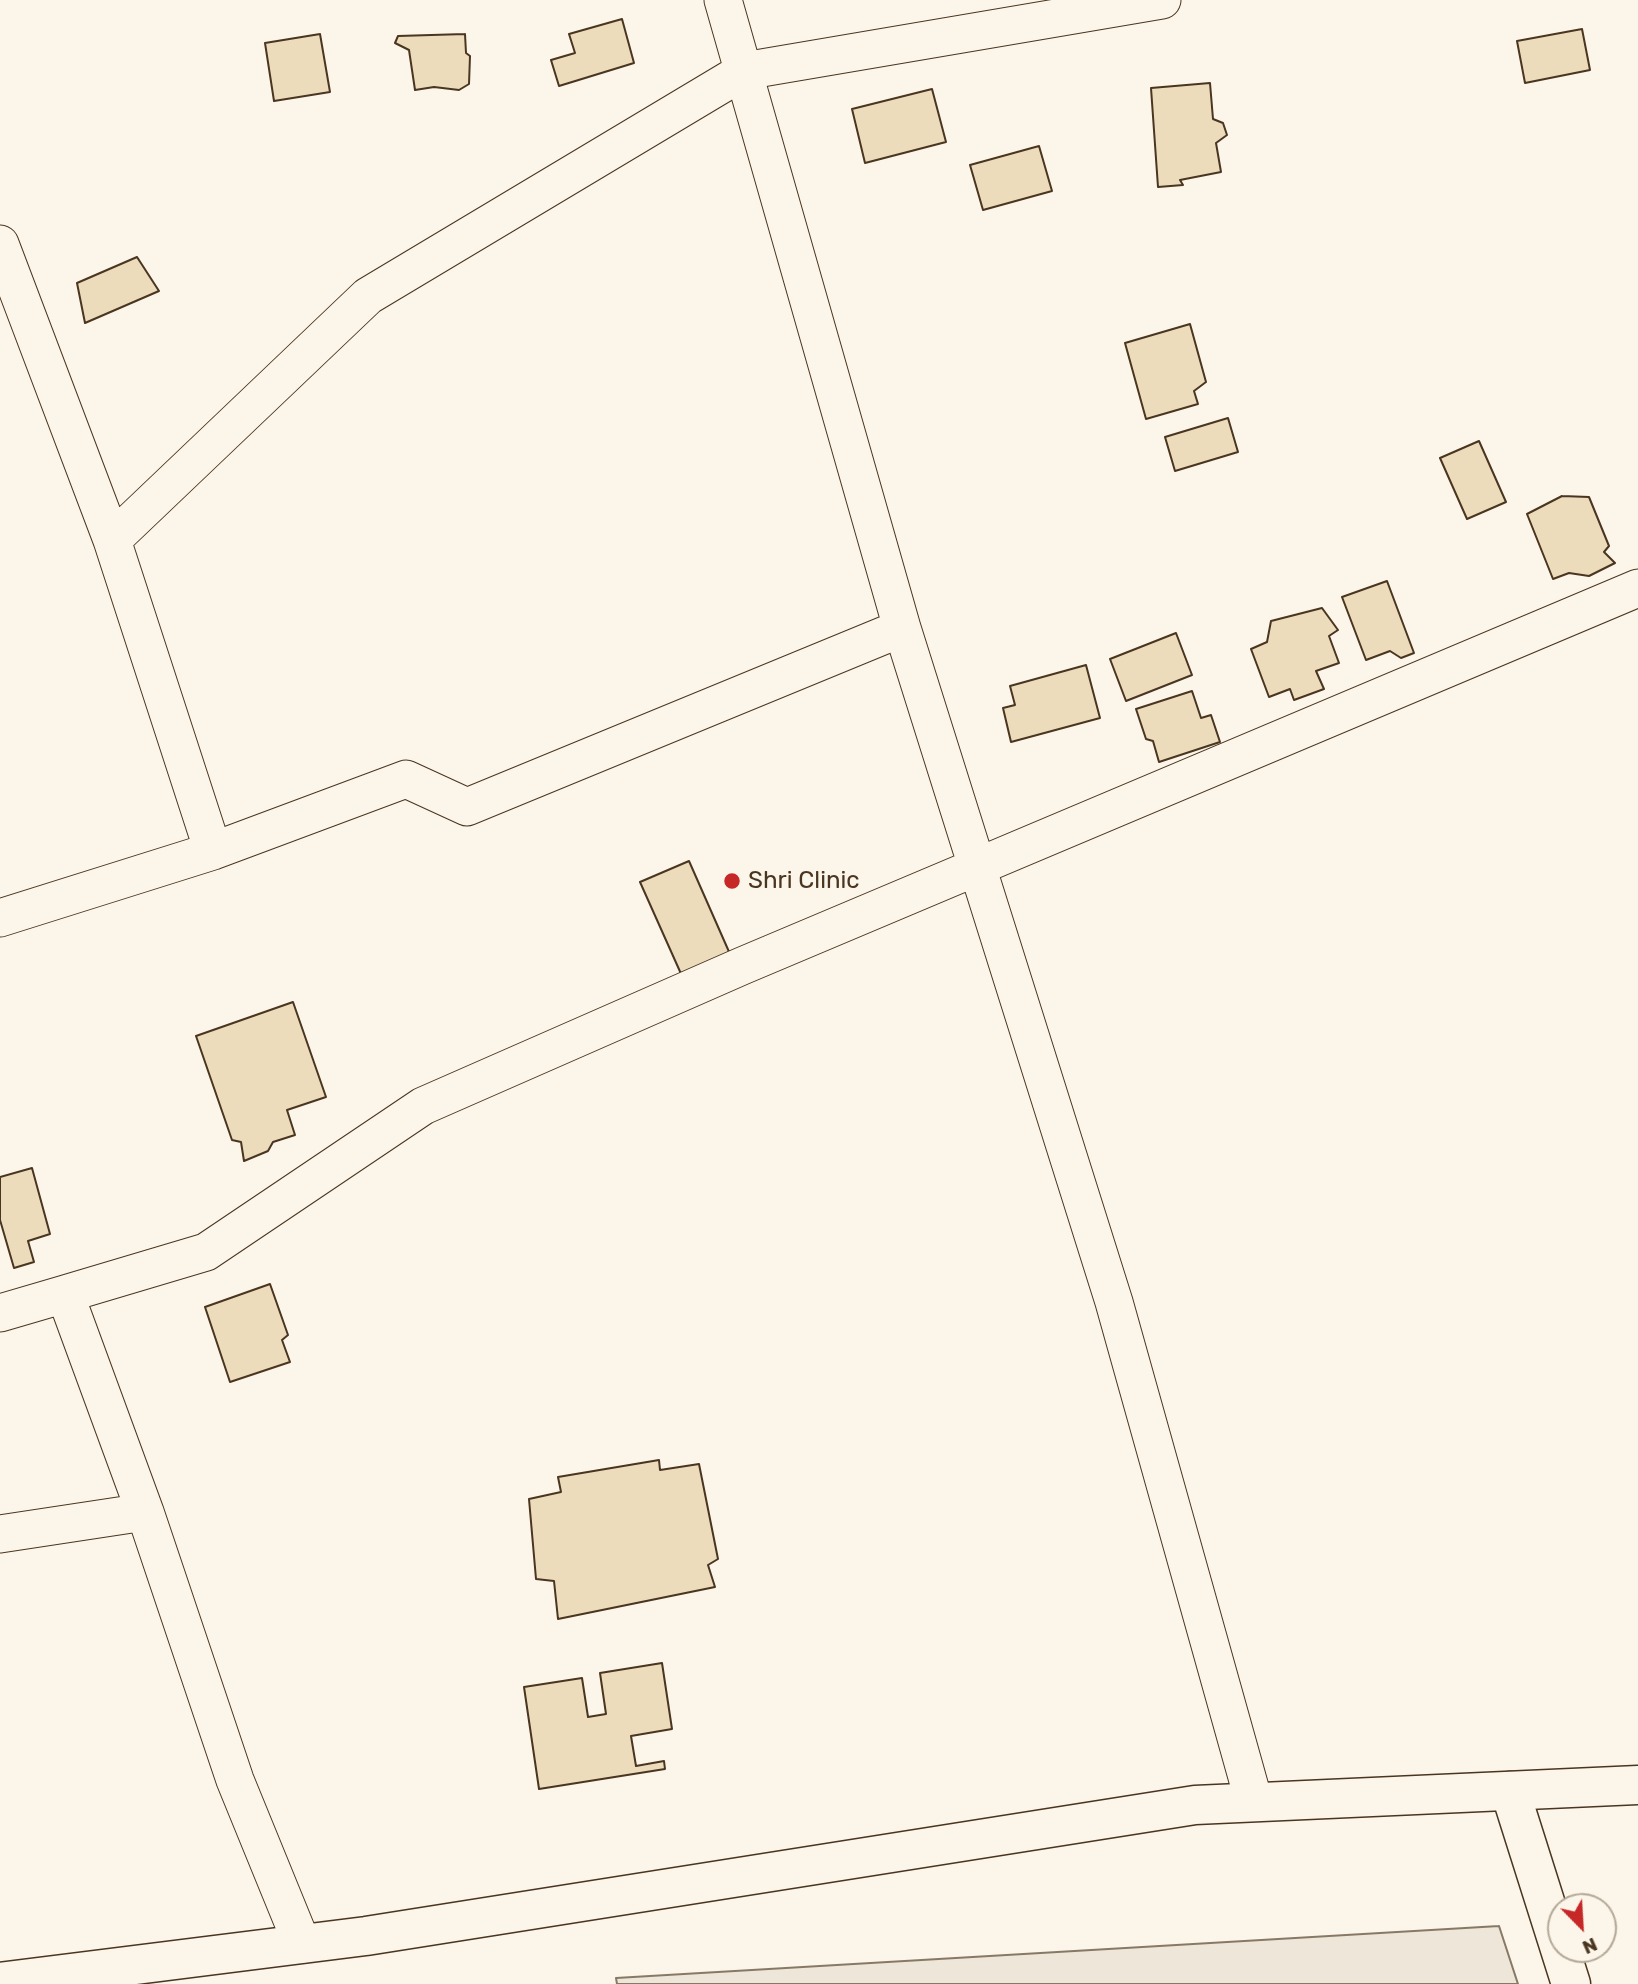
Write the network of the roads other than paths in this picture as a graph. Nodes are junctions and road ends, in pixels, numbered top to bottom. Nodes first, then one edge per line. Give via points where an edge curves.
1 (723, 0) edge
2 (1162, 0) edge
3 (744, 71) junction
4 (0, 244) edge
5 (112, 540) junction
6 (1638, 588) edge
7 (902, 628) junction
8 (213, 851) junction
9 (977, 867) junction
10 (0, 918) edge
11 (65, 1294) junction
12 (0, 1313) edge
13 (145, 1512) junction
14 (0, 1534) edge
15 (1638, 1786) edge
16 (1510, 1791) junction
17 (1254, 1802) junction
18 (302, 1944) junction
19 (0, 1982) edge
20 (1571, 1984) edge

1 - 3 street
2 - 3 street
3 - 5 street via 368,296
3 - 7 street
4 - 5 street
5 - 8 street
6 - 9 street
7 - 8 street via 467,807 406,779
7 - 9 street
8 - 10 street
9 - 11 street via 423,1107 206,1252
9 - 17 street via 1114,1302
11 - 12 street
11 - 13 street
13 - 14 street
13 - 18 street via 235,1780
15 - 16 main road
16 - 17 main road
16 - 20 main road
17 - 18 main road via 1195,1805
18 - 19 main road

